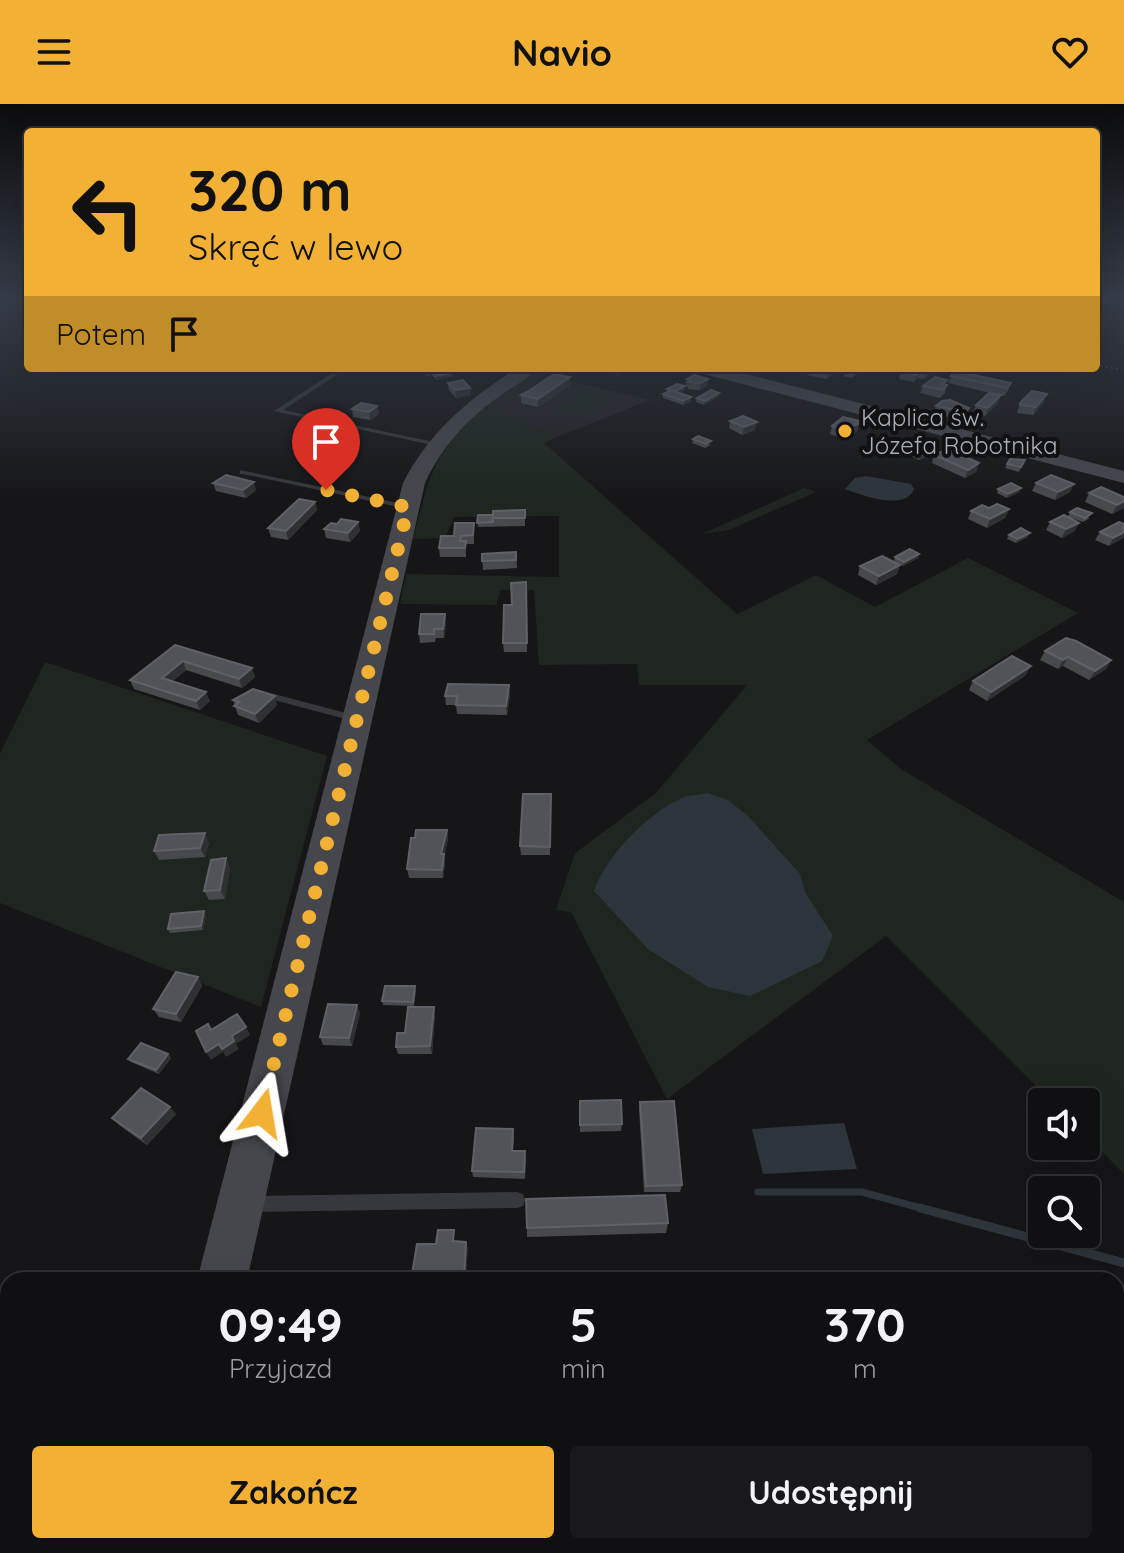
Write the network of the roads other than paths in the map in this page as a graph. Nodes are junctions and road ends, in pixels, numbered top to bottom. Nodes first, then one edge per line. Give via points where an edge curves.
1 (338, 372) edge
2 (523, 372) edge
3 (723, 372) edge
4 (434, 444) junction
5 (243, 472) dead end
6 (1124, 477) edge
7 (408, 507) junction
8 (252, 692) edge
9 (357, 719) junction
10 (517, 1200) dead end
11 (240, 1204) junction
12 (224, 1272) edge

1 - 4 lane via 277,411
2 - 4 street via 465,411
3 - 6 street
4 - 7 street
5 - 7 lane
7 - 9 street
8 - 9 lane
9 - 11 street
10 - 11 lane
11 - 12 street

